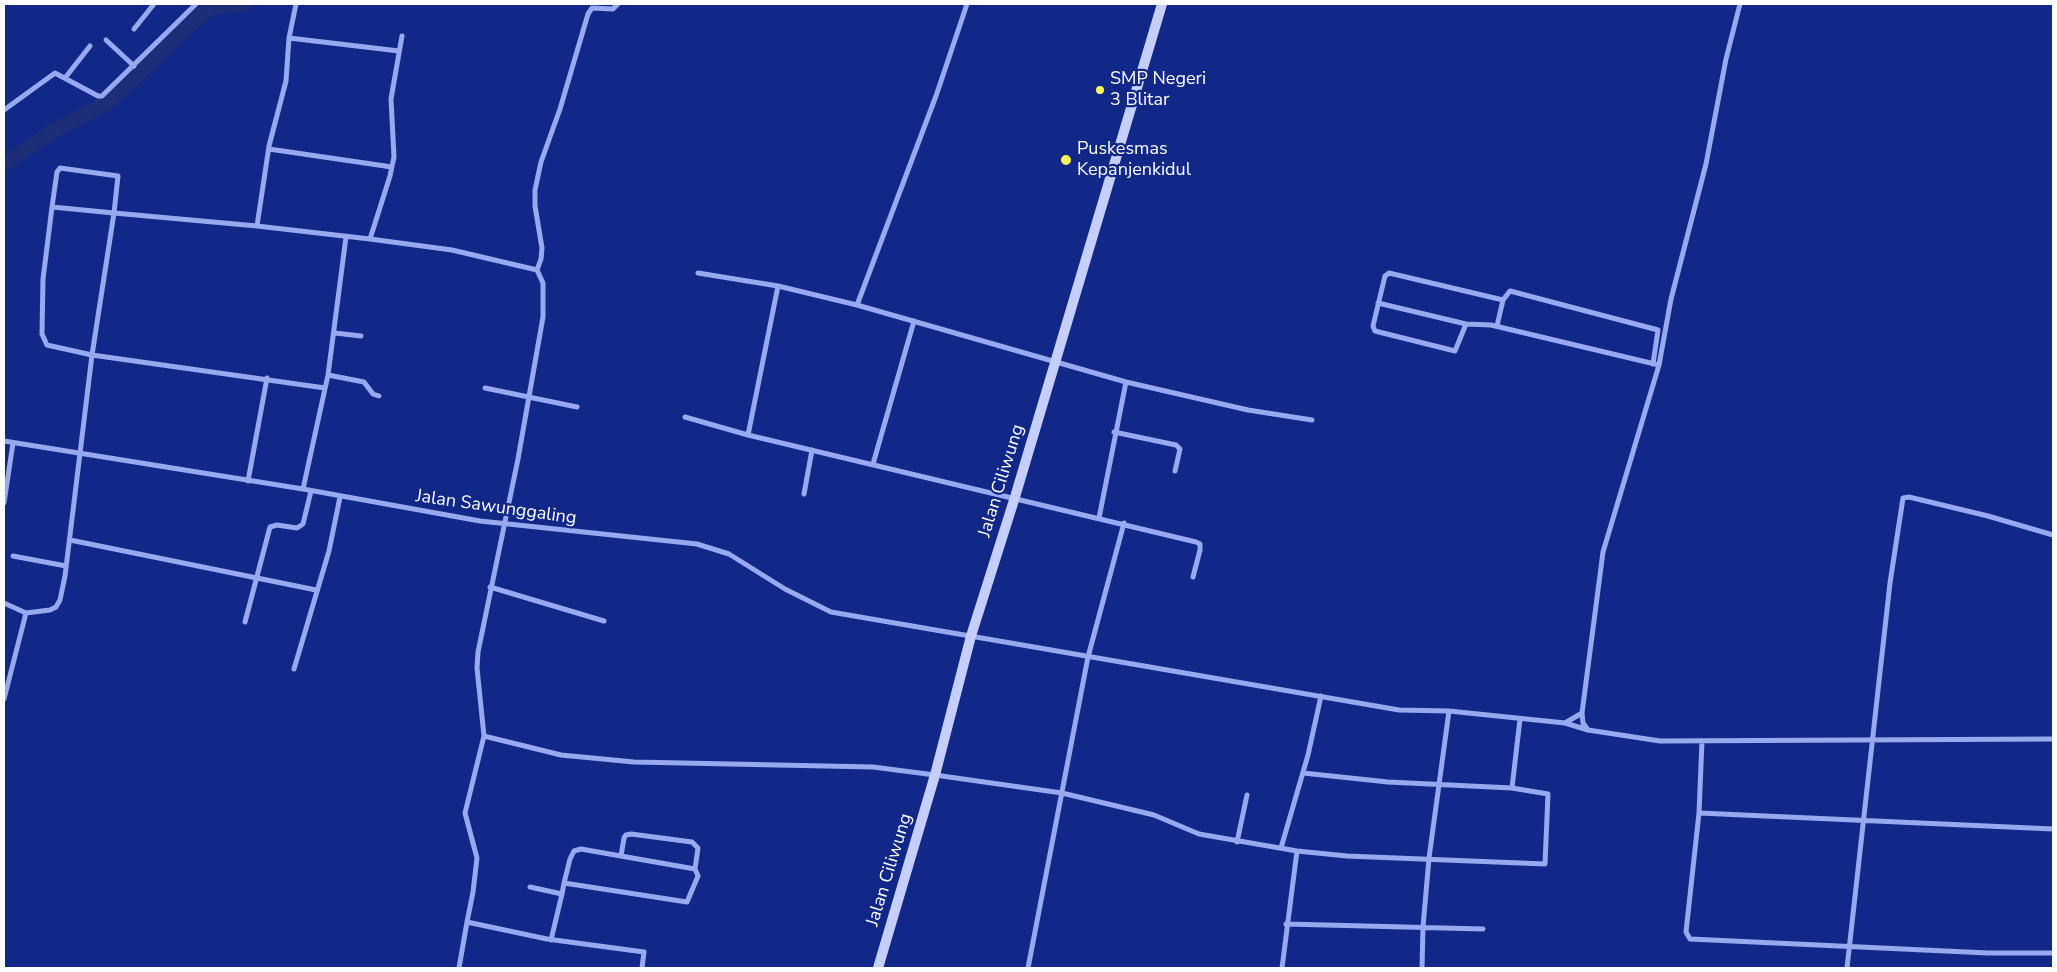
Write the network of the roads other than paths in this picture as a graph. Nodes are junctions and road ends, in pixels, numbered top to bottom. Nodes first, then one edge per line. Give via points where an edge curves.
1 (154, 4) edge
2 (196, 4) edge
3 (296, 4) edge
4 (618, 4) edge
5 (967, 4) edge
6 (1162, 4) edge
7 (1740, 4) edge
8 (134, 29) dead end
9 (402, 36) dead end
10 (289, 38) junction
11 (106, 40) dead end
12 (90, 46) dead end
13 (399, 51) junction
14 (134, 66) junction
15 (65, 78) junction
16 (4, 110) edge
17 (269, 149) junction
18 (392, 167) junction
19 (52, 207) junction
20 (114, 213) junction
21 (258, 226) junction
22 (346, 237) junction
23 (370, 239) junction
24 (537, 270) junction
25 (698, 273) dead end
26 (778, 286) junction
27 (1500, 299) junction
28 (1378, 303) junction
29 (857, 305) junction
30 (914, 322) junction
31 (1466, 324) junction
32 (1493, 326) junction
33 (335, 333) junction
34 (361, 336) dead end
35 (92, 355) junction
36 (1054, 363) junction
37 (1653, 364) junction
38 (1659, 365) junction
39 (328, 375) junction
40 (266, 378) junction
41 (1126, 382) junction
42 (326, 388) junction
43 (485, 388) dead end
44 (379, 396) dead end
45 (530, 396) junction
46 (577, 407) dead end
47 (685, 417) dead end
48 (1312, 420) dead end
49 (1114, 432) junction
50 (748, 435) junction
51 (4, 441) edge
52 (13, 443) junction
53 (812, 450) junction
54 (81, 453) junction
55 (873, 464) junction
56 (1175, 471) dead end
57 (248, 481) junction
58 (303, 489) junction
59 (311, 491) junction
60 (804, 494) dead end
61 (340, 497) junction
62 (1015, 497) junction
63 (4, 504) edge
64 (1099, 518) junction
65 (504, 523) junction
66 (1124, 523) junction
67 (2053, 535) edge
68 (70, 540) junction
69 (13, 556) dead end
70 (66, 566) junction
71 (1193, 577) dead end
72 (257, 578) junction
73 (490, 587) junction
74 (316, 590) junction
75 (4, 603) edge
76 (26, 613) junction
77 (604, 621) dead end
78 (245, 622) dead end
79 (971, 636) junction
80 (1088, 658) junction
81 (294, 669) dead end
82 (1321, 696) junction
83 (4, 699) edge
84 (1449, 711) junction
85 (1582, 713) junction
86 (1520, 719) junction
87 (1565, 723) junction
88 (1588, 730) junction
89 (484, 736) junction
90 (1872, 739) junction
91 (2053, 739) edge
92 (1702, 741) junction
93 (1303, 773) junction
94 (935, 775) junction
95 (1438, 784) junction
96 (1512, 788) junction
97 (1062, 793) junction
98 (1247, 794) dead end
99 (1699, 813) junction
100 (1865, 820) junction
101 (2053, 829) edge
102 (1237, 842) junction
103 (1281, 848) junction
104 (1297, 850) junction
105 (621, 856) junction
106 (1428, 858) junction
107 (695, 869) junction
108 (564, 883) junction
109 (530, 887) dead end
110 (562, 894) junction
111 (467, 922) junction
112 (1286, 924) junction
113 (1423, 927) junction
114 (1484, 929) dead end
115 (551, 940) junction
116 (1849, 947) junction
117 (2053, 953) edge
118 (459, 968) edge
119 (642, 968) edge
120 (878, 968) edge
121 (1028, 968) edge
122 (1282, 968) edge
123 (1422, 968) edge
124 (1847, 968) edge

1 - 8 street
2 - 14 street
3 - 10 street
4 - 24 street via 613,9 589,10 541,162 534,200 542,248
5 - 29 street via 930,114
6 - 36 main road, Jalan Ciliwung
7 - 38 street via 1706,164 1671,299
9 - 13 street
10 - 13 street
10 - 17 street via 286,81
11 - 14 street
12 - 15 street
13 - 18 street via 391,106
14 - 15 street via 101,96
15 - 16 street via 53,73
17 - 18 street
17 - 21 street
18 - 23 street
19 - 20 street
19 - 20 street via 57,172 62,168 118,176
19 - 35 street via 42,279 42,334 52,347
20 - 21 street
20 - 35 street
21 - 22 street
22 - 23 street
22 - 33 street
23 - 24 street via 452,250
24 - 45 street via 543,283 543,317
25 - 26 street
26 - 29 street
26 - 50 street
27 - 28 street via 1389,274 1385,276
27 - 32 street
27 - 37 street via 1510,291 1654,328 1659,334
28 - 31 street
28 - 31 street via 1373,326 1375,331 1455,351
29 - 30 street
30 - 36 street
30 - 55 street
31 - 32 street
32 - 37 street
33 - 34 street
33 - 39 street
35 - 40 street
35 - 54 street
36 - 41 street
36 - 62 main road, Jalan Ciliwung
37 - 38 street
38 - 85 street via 1603,552
39 - 42 street
39 - 44 street via 364,382 372,394
40 - 42 street
40 - 57 street
41 - 48 street via 1248,410
41 - 49 street
42 - 58 street
43 - 45 street
45 - 46 street
45 - 65 street
47 - 50 street
49 - 56 street via 1176,445 1180,449
49 - 64 street
50 - 53 street
51 - 52 street, Jalan Sawunggaling
52 - 54 street, Jalan Sawunggaling
52 - 63 street
53 - 55 street
53 - 60 street
54 - 57 street, Jalan Sawunggaling
54 - 68 street
55 - 62 street
57 - 58 street, Jalan Sawunggaling
58 - 59 street, Jalan Sawunggaling
59 - 61 street, Jalan Sawunggaling
59 - 72 street via 303,524 297,528 270,527
61 - 65 street, Jalan Sawunggaling
61 - 74 street via 329,550
62 - 64 street
62 - 79 main road, Jalan Ciliwung
64 - 66 street
65 - 73 street
65 - 79 street, Jalan Sawunggaling via 714,548 730,554 824,610
66 - 71 street via 1200,544
66 - 80 street
67 - 90 street via 1979,514 1903,498
68 - 70 street
68 - 72 street
69 - 70 street
70 - 76 street via 56,607
72 - 74 street
72 - 78 street
73 - 77 street
73 - 89 street via 477,668
74 - 81 street
75 - 76 street
76 - 83 street
79 - 80 street, Jalan Sawunggaling
79 - 94 main road, Jalan Ciliwung
80 - 82 street, Jalan Sawunggaling
80 - 97 street
82 - 84 street, Jalan Sawunggaling via 1398,710
82 - 93 street
84 - 86 street, Jalan Sawunggaling
84 - 95 street
85 - 87 street
85 - 88 street
86 - 87 street, Jalan Sawunggaling
86 - 96 street
87 - 88 street, Jalan Sawunggaling
88 - 92 street, Jalan Sawunggaling via 1660,741
89 - 94 street via 561,756 634,762 873,766
89 - 111 street via 466,813 477,858
90 - 91 street, Jalan Sawunggaling
90 - 92 street, Jalan Sawunggaling
90 - 100 street
92 - 99 street
93 - 95 street
93 - 103 street
94 - 97 street
94 - 120 main road, Jalan Ciliwung
95 - 96 street
95 - 106 street
96 - 106 street via 1547,792 1545,864
97 - 102 street via 1154,815 1199,834
97 - 121 street
98 - 102 street
99 - 100 street
99 - 116 street via 1686,932 1688,938
100 - 101 street
100 - 116 street
102 - 103 street
103 - 104 street
104 - 106 street via 1347,856
104 - 112 street
105 - 107 street
105 - 107 street via 626,835 641,834 692,842 698,848
105 - 108 street via 581,849 574,851
106 - 113 street
107 - 108 street via 698,876 687,902
108 - 110 street
109 - 110 street
110 - 115 street
111 - 115 street
111 - 118 street
112 - 113 street
112 - 122 street
113 - 114 street
113 - 123 street
115 - 119 street via 644,952
116 - 117 street
116 - 124 street

